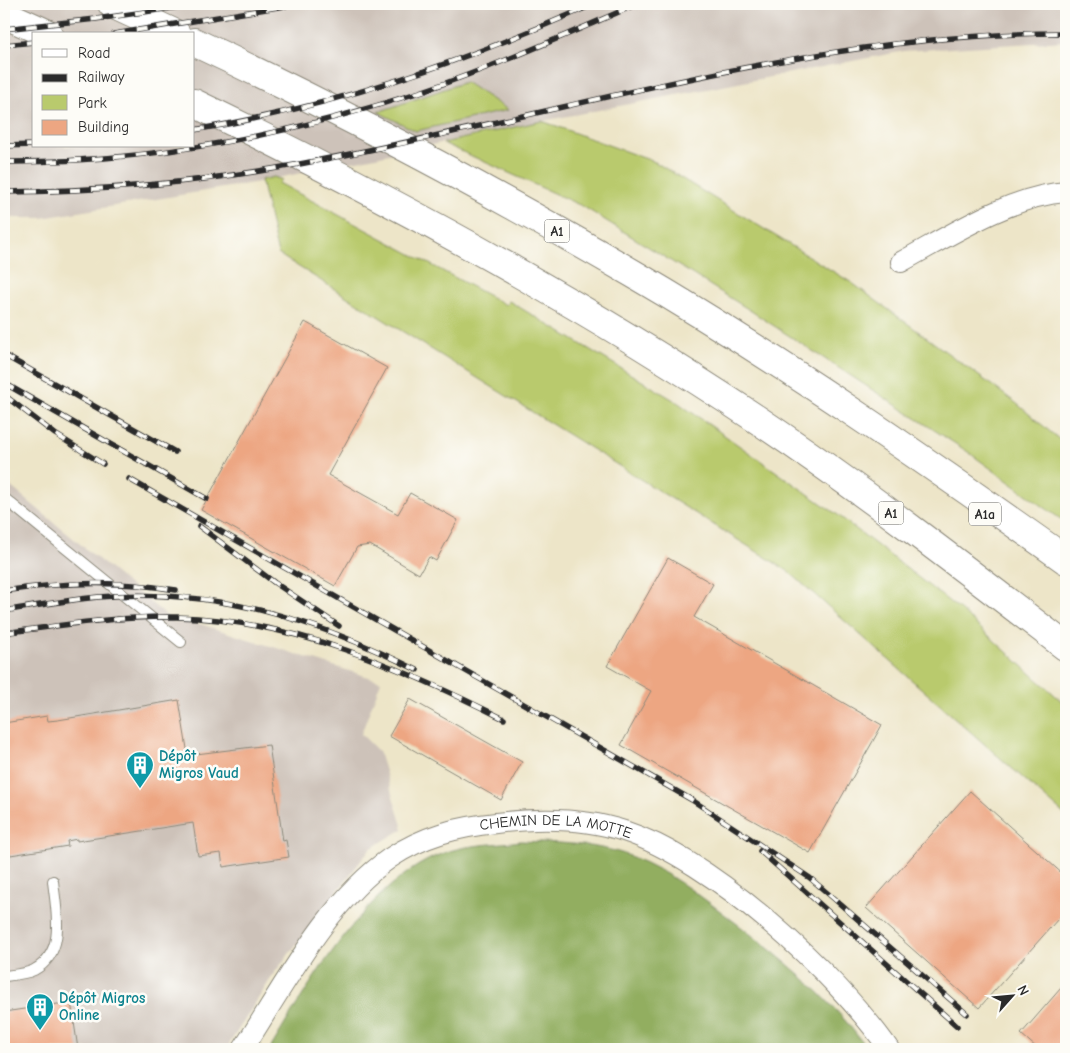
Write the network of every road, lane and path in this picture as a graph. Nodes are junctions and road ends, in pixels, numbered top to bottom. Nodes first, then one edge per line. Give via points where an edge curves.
1 (112, 4) edge
2 (4, 14) edge
3 (44, 32) edge
4 (172, 32) edge
5 (195, 42) edge
6 (195, 103) edge
7 (1066, 192) edge
8 (901, 262) dead end
9 (904, 448) junction
10 (4, 498) edge
11 (1066, 560) edge
12 (1066, 579) edge
13 (1018, 610) junction
14 (181, 642) dead end
15 (1066, 647) edge
16 (1066, 656) edge
17 (53, 881) dead end
18 (4, 976) edge
19 (243, 1049) edge
20 (889, 1049) edge

1 - 4 highway
2 - 3 highway
5 - 9 highway, A1 via 392,141 634,274
6 - 13 highway, A1 via 437,228 678,368 876,503
7 - 8 street via 1021,202
9 - 11 highway, A1
9 - 12 highway, A1a
10 - 14 lane
13 - 15 highway
13 - 16 highway, A1
17 - 18 lane via 58,940 47,959 34,970
19 - 20 street, CHEMIN DE LA MOTTE via 311,944 371,873 419,841 445,831 528,820 604,825 644,838 684,858 728,890 795,947 831,982

